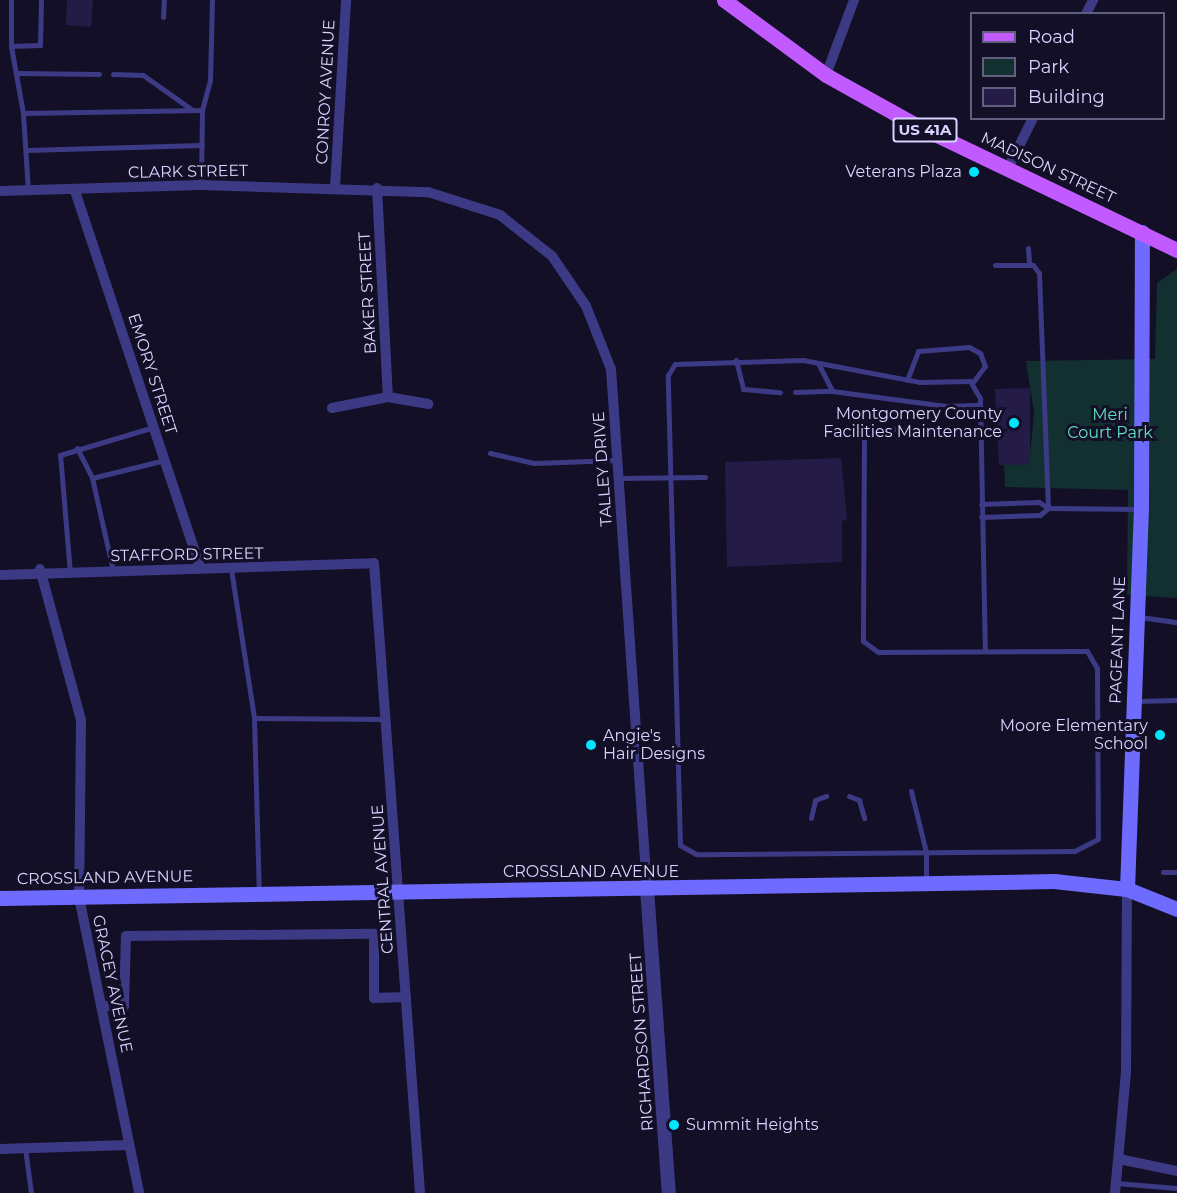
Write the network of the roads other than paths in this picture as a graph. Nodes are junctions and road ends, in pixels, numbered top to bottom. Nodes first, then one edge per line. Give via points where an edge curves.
1 (11, 0) edge
2 (41, 0) edge
3 (164, 0) edge
4 (212, 0) edge
5 (346, 0) edge
6 (724, 0) edge
7 (854, 0) edge
8 (163, 17) dead end
9 (11, 46) junction
10 (18, 74) junction
11 (99, 74) dead end
12 (113, 74) dead end
13 (826, 75) junction
14 (192, 110) junction
15 (202, 110) junction
16 (23, 113) junction
17 (1033, 120) edge
18 (202, 145) junction
19 (27, 150) junction
20 (1007, 170) junction
21 (201, 185) junction
22 (335, 187) junction
23 (377, 188) junction
24 (0, 191) edge
25 (28, 191) junction
26 (75, 191) junction
27 (1142, 232) junction
28 (1028, 248) dead end
29 (1177, 250) edge
30 (995, 264) dead end
31 (1029, 264) junction
32 (736, 360) junction
33 (818, 363) junction
34 (907, 380) junction
35 (972, 383) junction
36 (832, 391) junction
37 (780, 392) dead end
38 (795, 392) dead end
39 (388, 397) junction
40 (428, 404) dead end
41 (980, 405) junction
42 (332, 408) dead end
43 (154, 427) junction
44 (980, 432) junction
45 (77, 448) junction
46 (490, 453) dead end
47 (165, 460) junction
48 (617, 460) junction
49 (705, 477) dead end
50 (92, 478) junction
51 (619, 478) junction
52 (669, 478) junction
53 (981, 504) junction
54 (1048, 508) junction
55 (1141, 509) junction
56 (981, 517) junction
57 (374, 563) joint
58 (200, 566) dead end
59 (231, 569) junction
60 (41, 571) junction
61 (113, 572) junction
62 (70, 573) junction
63 (0, 575) edge
64 (1137, 617) junction
65 (1177, 622) edge
66 (985, 650) junction
67 (1177, 700) edge
68 (1134, 701) junction
69 (254, 718) junction
70 (386, 719) junction
71 (911, 791) dead end
72 (826, 796) dead end
73 (849, 796) dead end
74 (811, 818) dead end
75 (864, 818) dead end
76 (926, 852) junction
77 (1163, 872) dead end
78 (1177, 872) edge
79 (926, 884) junction
80 (647, 889) junction
81 (1127, 889) junction
82 (399, 891) junction
83 (259, 894) junction
84 (79, 897) junction
85 (0, 898) edge
86 (1177, 909) edge
87 (406, 997) junction
88 (101, 1006) junction
89 (129, 1145) junction
90 (25, 1148) junction
91 (0, 1149) edge
92 (1119, 1159) junction
93 (1177, 1171) edge
94 (1115, 1188) edge
95 (1177, 1188) edge
96 (31, 1193) edge
97 (139, 1193) edge
98 (420, 1193) edge
99 (669, 1193) edge

1 - 9 lane
2 - 9 lane via 40,45
3 - 8 lane
4 - 15 lane via 210,81
5 - 22 street, CONROY AVENUE
6 - 13 main road, MADISON STREET / US 41A
7 - 13 street
9 - 10 lane
10 - 11 lane
10 - 16 lane
12 - 14 lane via 143,75
13 - 20 main road, MADISON STREET / US 41A
14 - 15 lane
14 - 16 lane
15 - 18 lane
16 - 19 lane
17 - 20 street
18 - 19 lane
18 - 21 lane
19 - 25 lane
20 - 27 main road, MADISON STREET / US 41A
21 - 22 street, CLARK STREET
21 - 26 street, CLARK STREET
22 - 23 street, CLARK STREET
23 - 39 street, BAKER STREET
23 - 48 street, TALLEY DRIVE via 429,192 483,207 518,226 552,256 575,286 601,337 611,369
24 - 25 street, CLARK STREET
25 - 26 street, CLARK STREET
26 - 43 street, EMORY STREET
27 - 29 main road, MADISON STREET / US 41A
27 - 55 main road, PAGEANT LANE
28 - 31 lane
30 - 31 lane
31 - 54 lane via 1039,273
32 - 33 lane
32 - 37 lane via 743,389
32 - 52 lane via 683,362 670,369
33 - 34 lane
33 - 36 lane
34 - 35 lane
34 - 35 lane via 918,351 969,347 980,353 985,366
35 - 41 lane
36 - 38 lane
36 - 41 lane via 946,406
39 - 40 street
39 - 42 street
41 - 44 lane
43 - 45 lane
43 - 47 street, EMORY STREET
44 - 53 lane
44 - 66 lane via 876,428 864,435 862,635 866,646 878,652
45 - 50 lane
45 - 62 lane via 60,455
46 - 48 lane via 534,463
47 - 50 lane
47 - 58 street, EMORY STREET
48 - 51 street, TALLEY DRIVE
49 - 52 lane
50 - 61 lane
51 - 52 lane
51 - 80 street, TALLEY DRIVE
52 - 76 lane via 680,845 696,854
53 - 54 lane via 1039,502
53 - 56 lane
54 - 55 lane
54 - 56 lane via 1040,515
55 - 64 main road, PAGEANT LANE
56 - 66 lane
57 - 59 street, STAFFORD STREET
57 - 70 street, CENTRAL AVENUE
59 - 61 street, STAFFORD STREET
59 - 69 lane
60 - 62 street, STAFFORD STREET
60 - 63 street, STAFFORD STREET
60 - 84 street, GRACEY AVENUE via 81,720
61 - 62 street, STAFFORD STREET
64 - 65 lane
64 - 68 main road, PAGEANT LANE
66 - 76 lane via 1082,649 1092,654 1097,668 1100,834 1095,843 1081,850
67 - 68 lane
68 - 81 main road, PAGEANT LANE
69 - 70 lane
69 - 83 lane
70 - 82 street, CENTRAL AVENUE
71 - 76 lane
72 - 74 lane via 815,800
73 - 75 lane via 860,800
76 - 79 lane
77 - 78 lane
79 - 80 main road, CROSSLAND AVENUE
79 - 81 main road, CROSSLAND AVENUE via 1054,881
80 - 82 main road, CROSSLAND AVENUE
80 - 99 street, RICHARDSON STREET
81 - 86 main road, CROSSLAND AVENUE
81 - 92 street, PAGEANT LANE via 1126,1073
82 - 83 main road, CROSSLAND AVENUE
82 - 87 street, CENTRAL AVENUE
83 - 84 main road, CROSSLAND AVENUE
84 - 85 main road, CROSSLAND AVENUE
84 - 88 street, GRACEY AVENUE
87 - 88 street via 374,998 374,934 126,936 124,1006
87 - 98 street, CENTRAL AVENUE
88 - 89 street, GRACEY AVENUE
89 - 90 street
89 - 97 street, GRACEY AVENUE
90 - 91 street
90 - 96 lane
92 - 93 street
92 - 94 street, PAGEANT LANE
94 - 95 lane

